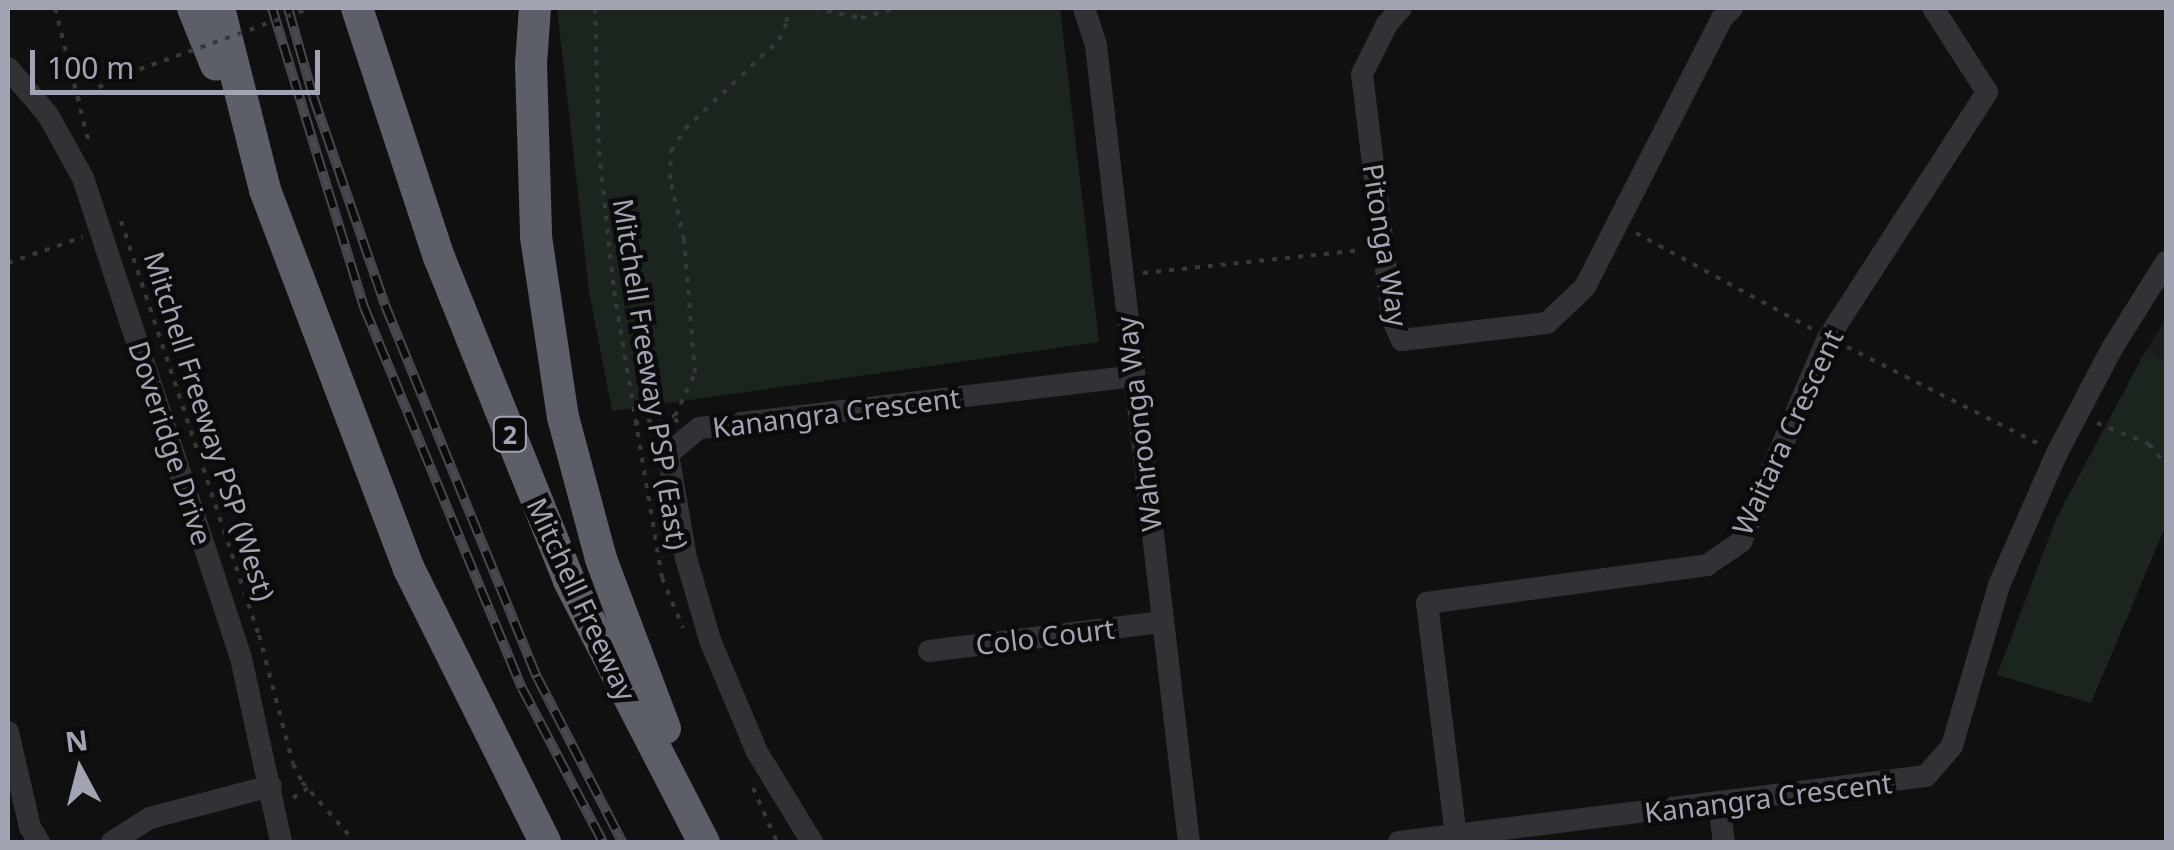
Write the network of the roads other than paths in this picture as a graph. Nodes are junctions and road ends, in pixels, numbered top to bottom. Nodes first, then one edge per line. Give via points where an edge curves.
1 (193, 8) edge
2 (219, 8) edge
3 (357, 8) edge
4 (535, 8) edge
5 (1084, 8) edge
6 (1401, 8) edge
7 (1732, 8) edge
8 (1933, 8) edge
9 (8, 68) edge
10 (265, 190) junction
11 (2166, 262) edge
12 (1132, 376) junction
13 (1162, 622) junction
14 (929, 650) dead end
15 (8, 732) edge
16 (271, 786) junction
17 (1719, 803) junction
18 (1456, 836) junction
19 (39, 842) edge
20 (112, 842) edge
21 (282, 842) edge
22 (545, 842) edge
23 (704, 842) edge
24 (714, 842) edge
25 (812, 842) edge
26 (1189, 842) edge
27 (1400, 842) edge
28 (1724, 842) edge

1 - 10 highway
2 - 10 highway
3 - 23 highway, Mitchell Freeway / 2 via 439,257 555,548 603,654
4 - 24 highway via 536,237 563,418 600,559
5 - 12 street, Wahroonga Way via 1096,46
6 - 7 street, Pitonga Way via 1362,74 1392,318 1402,340 1546,322 1585,287
8 - 18 street, Waitara Crescent via 1987,92 1828,338 1742,542 1706,565 1427,603
9 - 16 street, Doveridge Drive via 62,135 111,228 241,658
10 - 22 highway via 408,568
11 - 17 street, Kanangra Crescent via 2057,453 1999,585 1952,746 1926,776
12 - 13 street, Wahroonga Way
12 - 25 street, Kanangra Crescent via 699,428 668,454 686,558 710,640 757,752
13 - 14 street, Colo Court
13 - 26 street, Wahroonga Way
15 - 19 street
16 - 20 street via 150,818
16 - 21 street, Doveridge Drive
17 - 18 street, Kanangra Crescent
17 - 28 street
18 - 27 street, Kanangra Crescent

